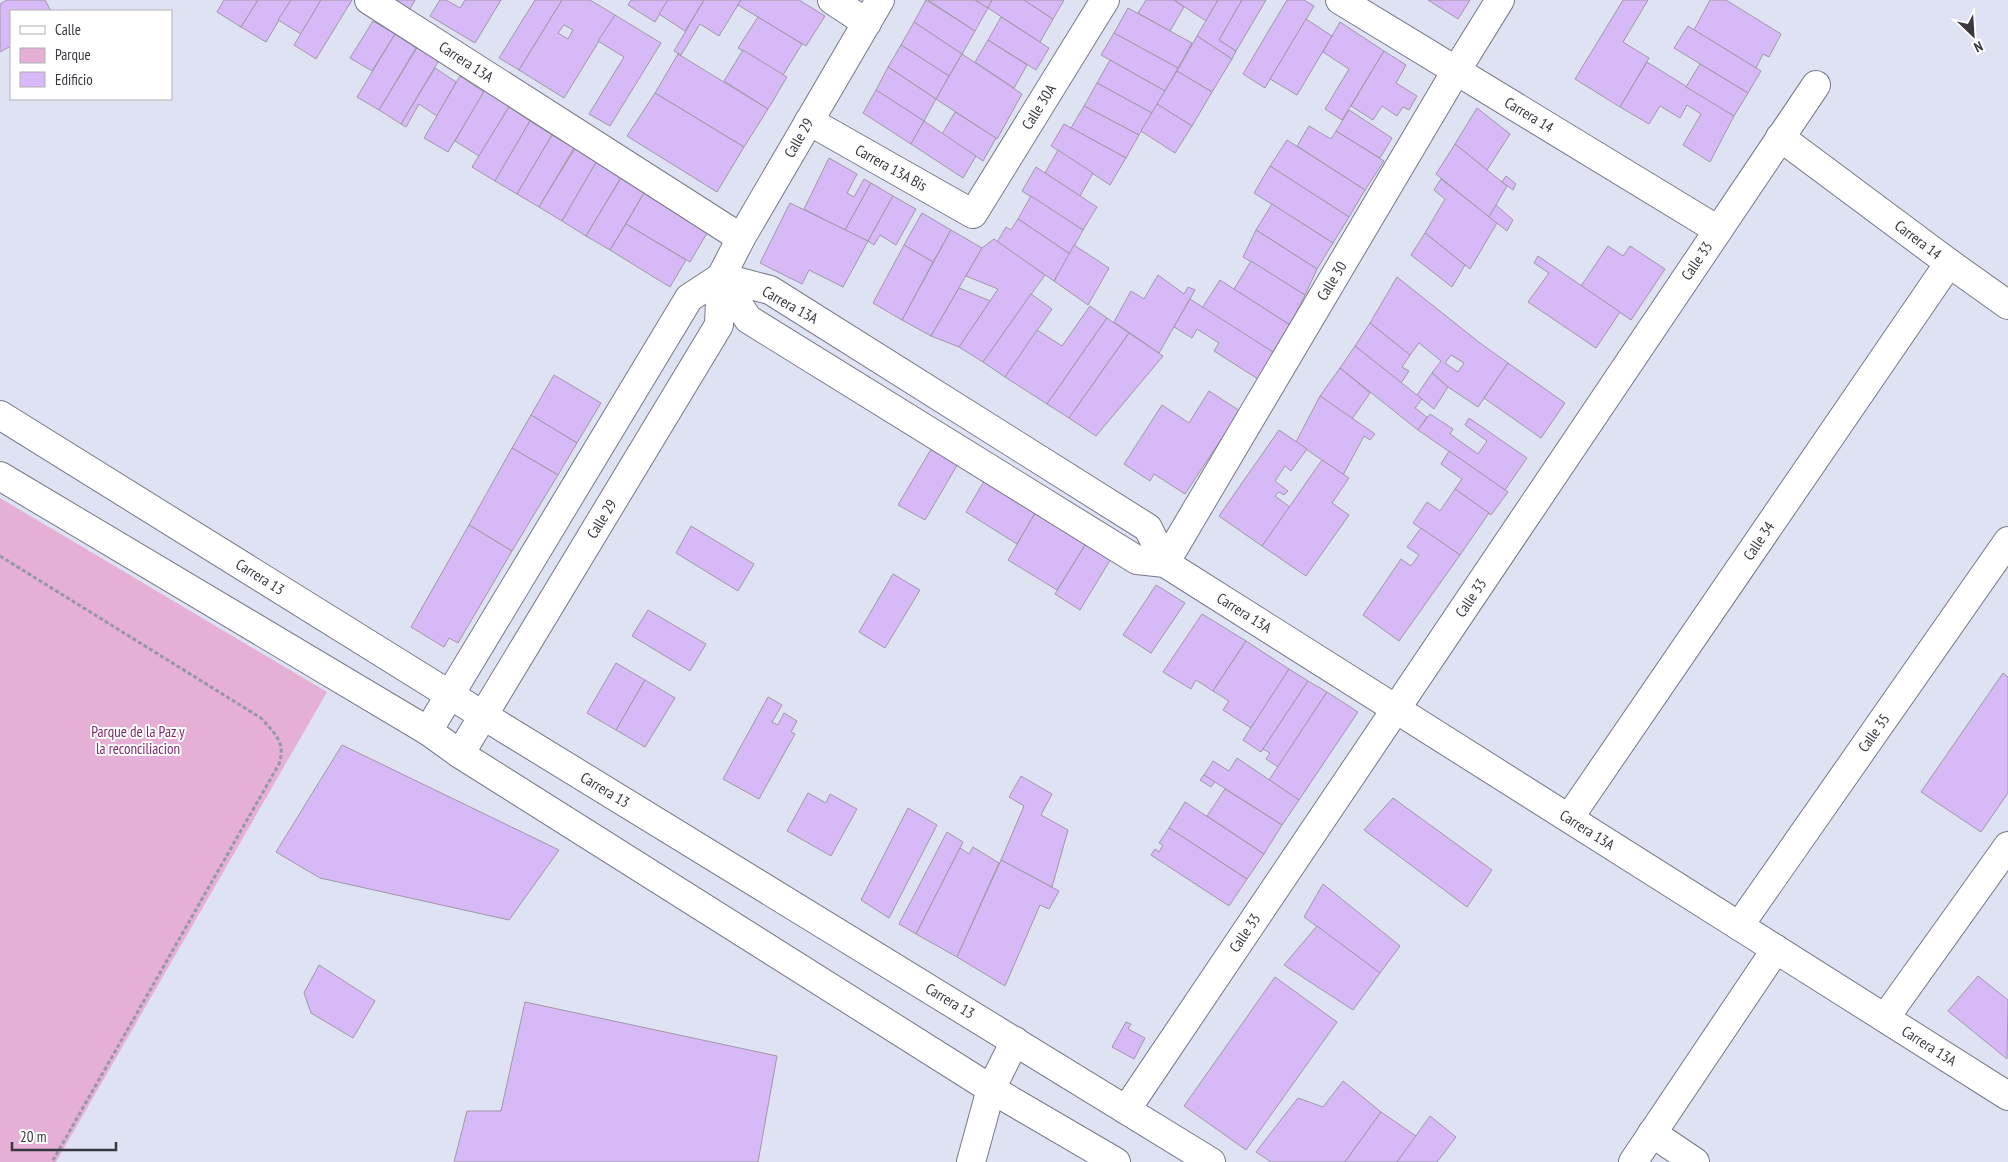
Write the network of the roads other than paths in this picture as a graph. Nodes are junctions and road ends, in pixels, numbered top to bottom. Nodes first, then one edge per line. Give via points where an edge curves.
1 (369, 0) edge
2 (832, 0) edge
3 (1105, 0) edge
4 (1340, 0) edge
5 (1500, 0) edge
6 (874, 11) edge
7 (1456, 71) junction
8 (1816, 84) dead end
9 (809, 122) junction
10 (1780, 137) junction
11 (973, 214) joint
12 (1718, 230) junction
13 (741, 238) junction
14 (1949, 263) junction
15 (721, 277) junction
16 (2008, 305) edge
17 (0, 415) edge
18 (0, 476) edge
19 (2008, 541) edge
20 (1165, 563) junction
21 (450, 695) junction
22 (1396, 709) junction
23 (482, 715) junction
24 (428, 731) junction
25 (460, 754) junction
26 (1568, 818) junction
27 (2008, 846) edge
28 (1739, 926) junction
29 (1776, 949) junction
30 (1885, 1018) junction
31 (1015, 1041) junction
32 (991, 1089) junction
33 (2008, 1096) edge
34 (1126, 1110) junction
35 (1652, 1134) junction
36 (971, 1162) edge
37 (1116, 1162) edge
38 (1211, 1162) edge
39 (1633, 1162) edge
40 (1695, 1162) edge

1 - 13 street, Carrera 13A
2 - 6 street
3 - 11 street, Calle 30A
4 - 7 street, Carrera 14
5 - 7 street, Calle 30
6 - 9 street, Calle 29
7 - 12 street, Carrera 14
7 - 20 street, Calle 30
8 - 10 street, Calle 33
9 - 11 street, Carrera 13A Bis
9 - 13 street, Calle 29
10 - 12 street, Calle 33
10 - 14 street, Carrera 14
12 - 22 street, Calle 33
13 - 15 street, Calle 29
14 - 16 street, Carrera 14
14 - 26 street, Calle 34
15 - 20 street, Carrera 13A via 748,319 1137,560
15 - 20 street, Carrera 13A via 770,290 1148,528
15 - 21 street, Calle 29 via 689,298
15 - 23 street, Calle 29 via 719,325
17 - 21 street, Carrera 13
18 - 24 street
19 - 28 street, Calle 35
20 - 22 street, Carrera 13A
21 - 23 street, Carrera 13
21 - 24 street, Calle 29
22 - 26 street, Carrera 13A
22 - 34 street, Calle 33
23 - 25 street, Calle 29
23 - 31 street, Carrera 13
24 - 25 street
25 - 32 street
26 - 28 street, Carrera 13A
27 - 30 street
28 - 29 street, Carrera 13A
29 - 30 street, Carrera 13A
29 - 35 street
30 - 33 street, Carrera 13A
31 - 32 street
31 - 34 street, Carrera 13
32 - 36 street
32 - 37 street
34 - 38 street, Carrera 13
35 - 39 street
35 - 40 street

